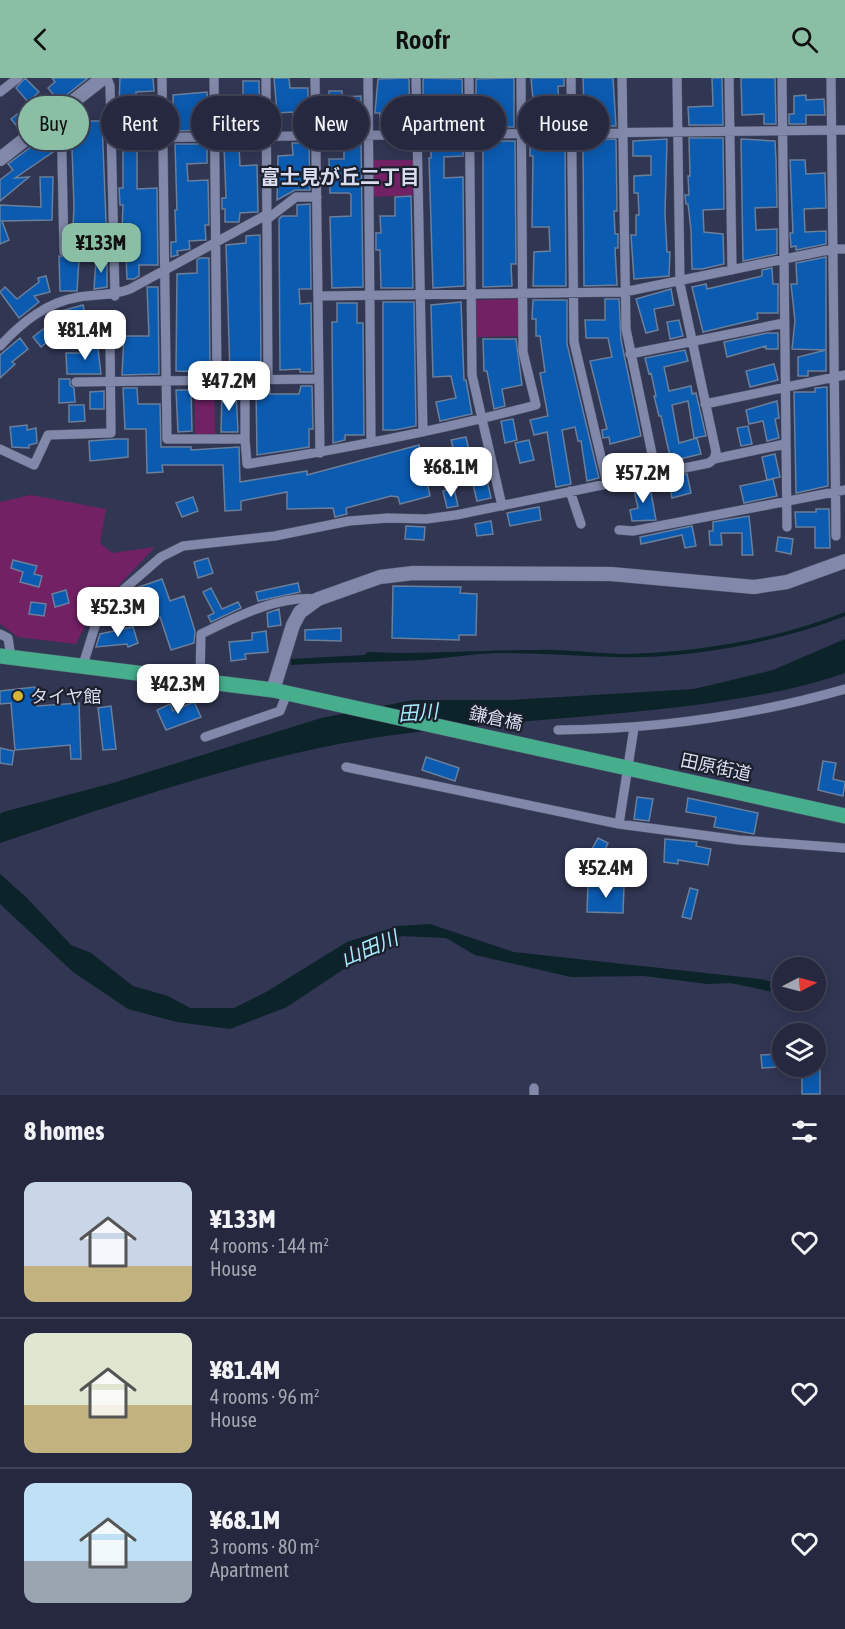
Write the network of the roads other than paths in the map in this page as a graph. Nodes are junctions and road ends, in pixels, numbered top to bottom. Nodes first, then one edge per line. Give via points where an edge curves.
1 (18, 78) edge
2 (105, 78) edge
3 (162, 78) edge
4 (214, 78) edge
5 (266, 78) edge
6 (315, 78) edge
7 (368, 78) edge
8 (416, 78) edge
9 (469, 78) edge
10 (521, 78) edge
11 (571, 78) edge
12 (622, 78) edge
13 (676, 78) edge
14 (729, 78) edge
15 (782, 78) edge
16 (831, 78) edge
17 (0, 92) edge
18 (82, 96) edge
19 (110, 96) edge
20 (162, 96) edge
21 (214, 96) edge
22 (266, 96) edge
23 (315, 96) edge
24 (368, 96) edge
25 (416, 96) edge
26 (469, 96) edge
27 (521, 96) edge
28 (571, 96) edge
29 (845, 129) edge
30 (783, 130) junction
31 (832, 130) junction
32 (730, 131) junction
33 (609, 132) edge
34 (621, 132) junction
35 (677, 132) junction
36 (369, 135) joint
37 (381, 135) edge
38 (18, 145) edge
39 (62, 150) edge
40 (111, 150) edge
41 (163, 150) edge
42 (214, 150) edge
43 (267, 150) edge
44 (316, 150) edge
45 (417, 150) edge
46 (469, 150) edge
47 (522, 150) edge
48 (571, 150) edge
49 (0, 159) edge
50 (317, 197) junction
51 (266, 217) junction
52 (215, 242) junction
53 (833, 249) junction
54 (845, 249) edge
55 (114, 253) junction
56 (783, 260) junction
57 (732, 270) junction
58 (165, 271) junction
59 (680, 281) junction
60 (572, 292) junction
61 (624, 292) junction
62 (522, 293) junction
63 (419, 294) junction
64 (471, 294) junction
65 (370, 295) junction
66 (115, 296) junction
67 (318, 296) junction
68 (784, 323) junction
69 (692, 341) junction
70 (110, 342) dead end
71 (0, 346) edge
72 (630, 354) junction
73 (845, 375) edge
74 (834, 376) junction
75 (268, 379) junction
76 (319, 379) junction
77 (166, 380) junction
78 (216, 380) junction
79 (245, 380) junction
80 (111, 381) junction
81 (76, 382) dead end
82 (784, 387) junction
83 (705, 404) junction
84 (482, 419) junction
85 (423, 432) junction
86 (245, 439) junction
87 (371, 442) junction
88 (785, 444) junction
89 (0, 449) edge
90 (320, 453) junction
91 (714, 459) junction
92 (656, 473) junction
93 (607, 483) junction
94 (570, 491) junction
95 (840, 491) edge
96 (786, 502) junction
97 (502, 506) junction
98 (581, 524) dead end
99 (787, 527) dead end
100 (619, 530) dead end
101 (836, 536) dead end
102 (845, 561) edge
103 (318, 599) junction
104 (0, 634) edge
105 (6, 656) edge
106 (83, 665) junction
107 (200, 679) junction
108 (845, 689) edge
109 (286, 693) junction
110 (634, 728) junction
111 (558, 730) dead end
112 (205, 737) dead end
113 (579, 757) joint
114 (346, 767) dead end
115 (627, 768) junction
116 (845, 816) edge
117 (619, 824) junction
118 (845, 848) edge

1 - 17 street
2 - 18 street
2 - 19 street
3 - 20 street
4 - 21 street
5 - 22 street
6 - 23 street
7 - 24 street
8 - 25 street
9 - 26 street
10 - 27 street
11 - 28 street
12 - 34 street
13 - 35 street
14 - 32 street
15 - 30 street
16 - 31 street
29 - 31 street
30 - 31 street
30 - 32 street
30 - 56 street
31 - 53 street
32 - 35 street
32 - 57 street
33 - 34 street
34 - 35 street
34 - 61 street
35 - 59 street
36 - 37 street
36 - 65 street
38 - 49 street
39 - 55 street via 64,252
40 - 55 street
41 - 58 street
42 - 52 street
43 - 51 street
44 - 50 street
45 - 63 street
46 - 64 street
47 - 62 street
48 - 60 street
50 - 51 street via 296,197
50 - 67 street
51 - 52 street
51 - 75 street
52 - 58 street
52 - 78 street
53 - 54 street
53 - 56 street
53 - 74 street
55 - 66 street
56 - 57 street
56 - 68 street
57 - 59 street
58 - 66 street
58 - 77 street
59 - 61 street
59 - 69 street
60 - 61 street
60 - 62 street
60 - 93 street via 574,342
61 - 72 street
62 - 64 street
62 - 84 street via 523,352 536,405
63 - 64 street
63 - 65 street
63 - 85 street
64 - 84 street via 472,375
65 - 67 street
65 - 87 street
66 - 71 street via 79,297 47,306
67 - 76 street
68 - 69 street
68 - 82 street
69 - 72 street
69 - 83 street
70 - 80 street
72 - 92 street
73 - 74 street
74 - 82 street
74 - 95 street
75 - 76 street
75 - 79 street
76 - 90 street
77 - 78 street
77 - 80 street
77 - 86 street via 167,439
78 - 79 street
79 - 86 street
80 - 81 street
80 - 89 street via 111,433 48,435 34,465
82 - 83 street
82 - 88 street
83 - 91 street via 716,452
84 - 85 street
84 - 97 street
85 - 87 street
86 - 90 street via 247,464
87 - 90 street
88 - 91 street
88 - 96 street
91 - 92 street
92 - 93 street
93 - 94 street
94 - 97 street
94 - 98 street
95 - 96 street
95 - 101 street
96 - 99 street
96 - 100 street via 633,531
97 - 106 street via 426,519 350,521 275,536 183,546 161,557 107,604 96,623
102 - 103 street via 787,582 754,587 621,575 413,573 367,580
103 - 107 street via 254,609 201,634
103 - 109 street via 300,612 293,625
104 - 105 street via 8,638
105 - 106 main road
106 - 107 main road
107 - 109 main road
108 - 110 street via 765,708
109 - 112 street via 280,711
109 - 113 main road, 鎌倉橋
110 - 111 street
110 - 115 street
113 - 115 main road, 田原街道
114 - 117 street
115 - 116 main road, 田原街道
115 - 117 street
117 - 118 street via 739,840

